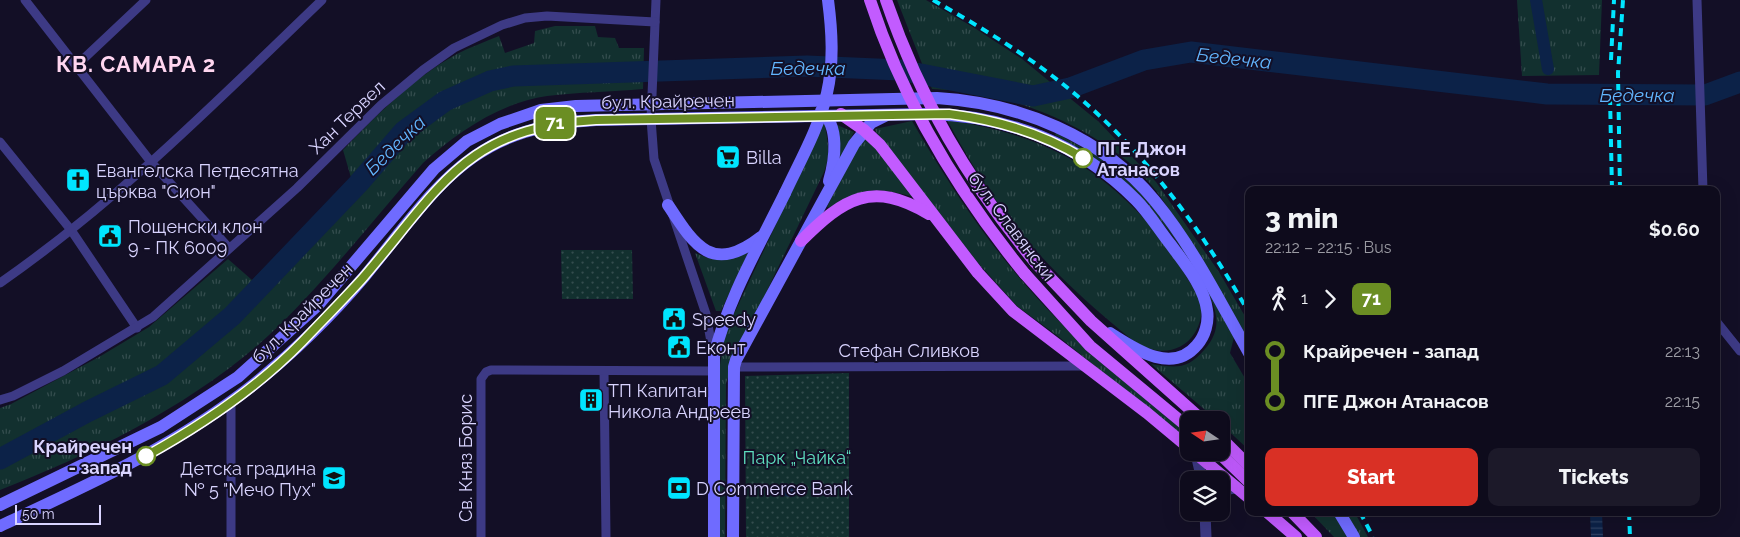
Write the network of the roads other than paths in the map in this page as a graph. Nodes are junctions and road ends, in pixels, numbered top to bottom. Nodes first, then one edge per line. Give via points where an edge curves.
1 (25, 0) edge
2 (146, 0) edge
3 (656, 0) edge
4 (828, 0) edge
5 (870, 0) edge
6 (886, 0) edge
7 (1697, 0) edge
8 (320, 1) edge
9 (655, 22) junction
10 (77, 65) junction
11 (807, 100) junction
12 (652, 103) junction
13 (841, 114) junction
14 (892, 114) junction
15 (826, 115) junction
16 (651, 119) junction
17 (864, 130) junction
18 (1, 146) edge
19 (151, 162) junction
20 (1703, 186) edge
21 (823, 203) junction
22 (668, 205) junction
23 (934, 217) junction
24 (71, 230) junction
25 (764, 234) junction
26 (801, 241) junction
27 (229, 248) junction
28 (0, 283) edge
29 (1091, 321) junction
30 (1720, 326) edge
31 (137, 328) junction
32 (1245, 347) edge
33 (1740, 351) edge
34 (1083, 366) junction
35 (714, 367) junction
36 (734, 367) junction
37 (604, 371) junction
38 (0, 400) edge
39 (231, 402) junction
40 (1192, 411) edge
41 (1180, 421) edge
42 (1180, 441) edge
43 (1230, 447) edge
44 (1204, 461) edge
45 (1227, 461) edge
46 (1245, 462) edge
47 (1245, 478) edge
48 (1236, 488) junction
49 (1230, 489) edge
50 (1245, 495) edge
51 (0, 505) edge
52 (1272, 516) edge
53 (1282, 516) edge
54 (1296, 516) edge
55 (1341, 516) edge
56 (1206, 521) edge
57 (0, 526) edge
58 (231, 537) edge
59 (481, 537) edge
60 (606, 537) edge
61 (714, 537) edge
62 (733, 537) edge
63 (1206, 537) edge
64 (1296, 537) edge
65 (1301, 537) edge
66 (1316, 537) edge
67 (1354, 537) edge

1 - 10 street
2 - 10 street
3 - 9 street
4 - 25 main road, bridge via 832,49 827,93 821,113
5 - 41 main road, бул. Славянски, bridge via 899,76 929,137 969,201 1025,274 1090,346
6 - 29 main road, бул. Славянски, bridge via 943,132 975,184 1035,262
7 - 20 street
8 - 19 street
9 - 12 street
9 - 27 street, Хан Тервел via 547,16 525,18 478,35 423,70 381,105 297,188
10 - 19 street
11 - 12 main road, бул. Крайречен
11 - 15 main road
11 - 32 main road, бул. Крайречен via 958,99 1031,116 1090,144 1114,160 1155,200 1202,270
12 - 16 street
12 - 51 main road, бул. Крайречен via 541,110 477,135 434,169 318,305 238,377 161,427
13 - 14 main road, бул. Крайречен
13 - 15 main road, бул. Крайречен
13 - 17 main road
14 - 17 main road via 878,118
14 - 29 main road, бул. Крайречен via 949,114 1007,124 1046,138 1097,166 1151,219 1183,261 1202,293 1208,311 1202,340 1192,352 1165,359 1137,350
15 - 16 main road, бул. Крайречен
15 - 21 main road via 834,137 834,151
16 - 22 street via 654,159
16 - 39 main road, бул. Крайречен via 550,124 516,134 483,149 441,183 362,279 301,344
17 - 21 main road
17 - 23 main road via 880,145
18 - 24 street
19 - 24 street
19 - 27 street
21 - 26 main road
22 - 25 main road via 691,239 709,252 739,252
22 - 35 street via 706,314
23 - 26 main road via 895,198 859,198 827,215
23 - 34 main road via 1013,311
24 - 28 street
24 - 31 street
25 - 35 main road via 724,321
26 - 36 main road
27 - 31 street, Хан Тервел
29 - 40 main road, бул. Славянски
30 - 33 street
31 - 38 street, Хан Тервел via 63,371
34 - 36 street, Стефан Сливков
34 - 42 main road
35 - 37 street
35 - 61 main road
36 - 62 main road
37 - 59 street, Св. Княз Борис via 486,372 481,379
37 - 60 street
39 - 57 main road, бул. Крайречен via 123,468
39 - 58 street
43 - 46 main road
44 - 48 main road
45 - 47 main road
48 - 49 street
48 - 50 main road
52 - 64 main road
53 - 65 main road
54 - 66 main road
55 - 67 main road
56 - 63 street

